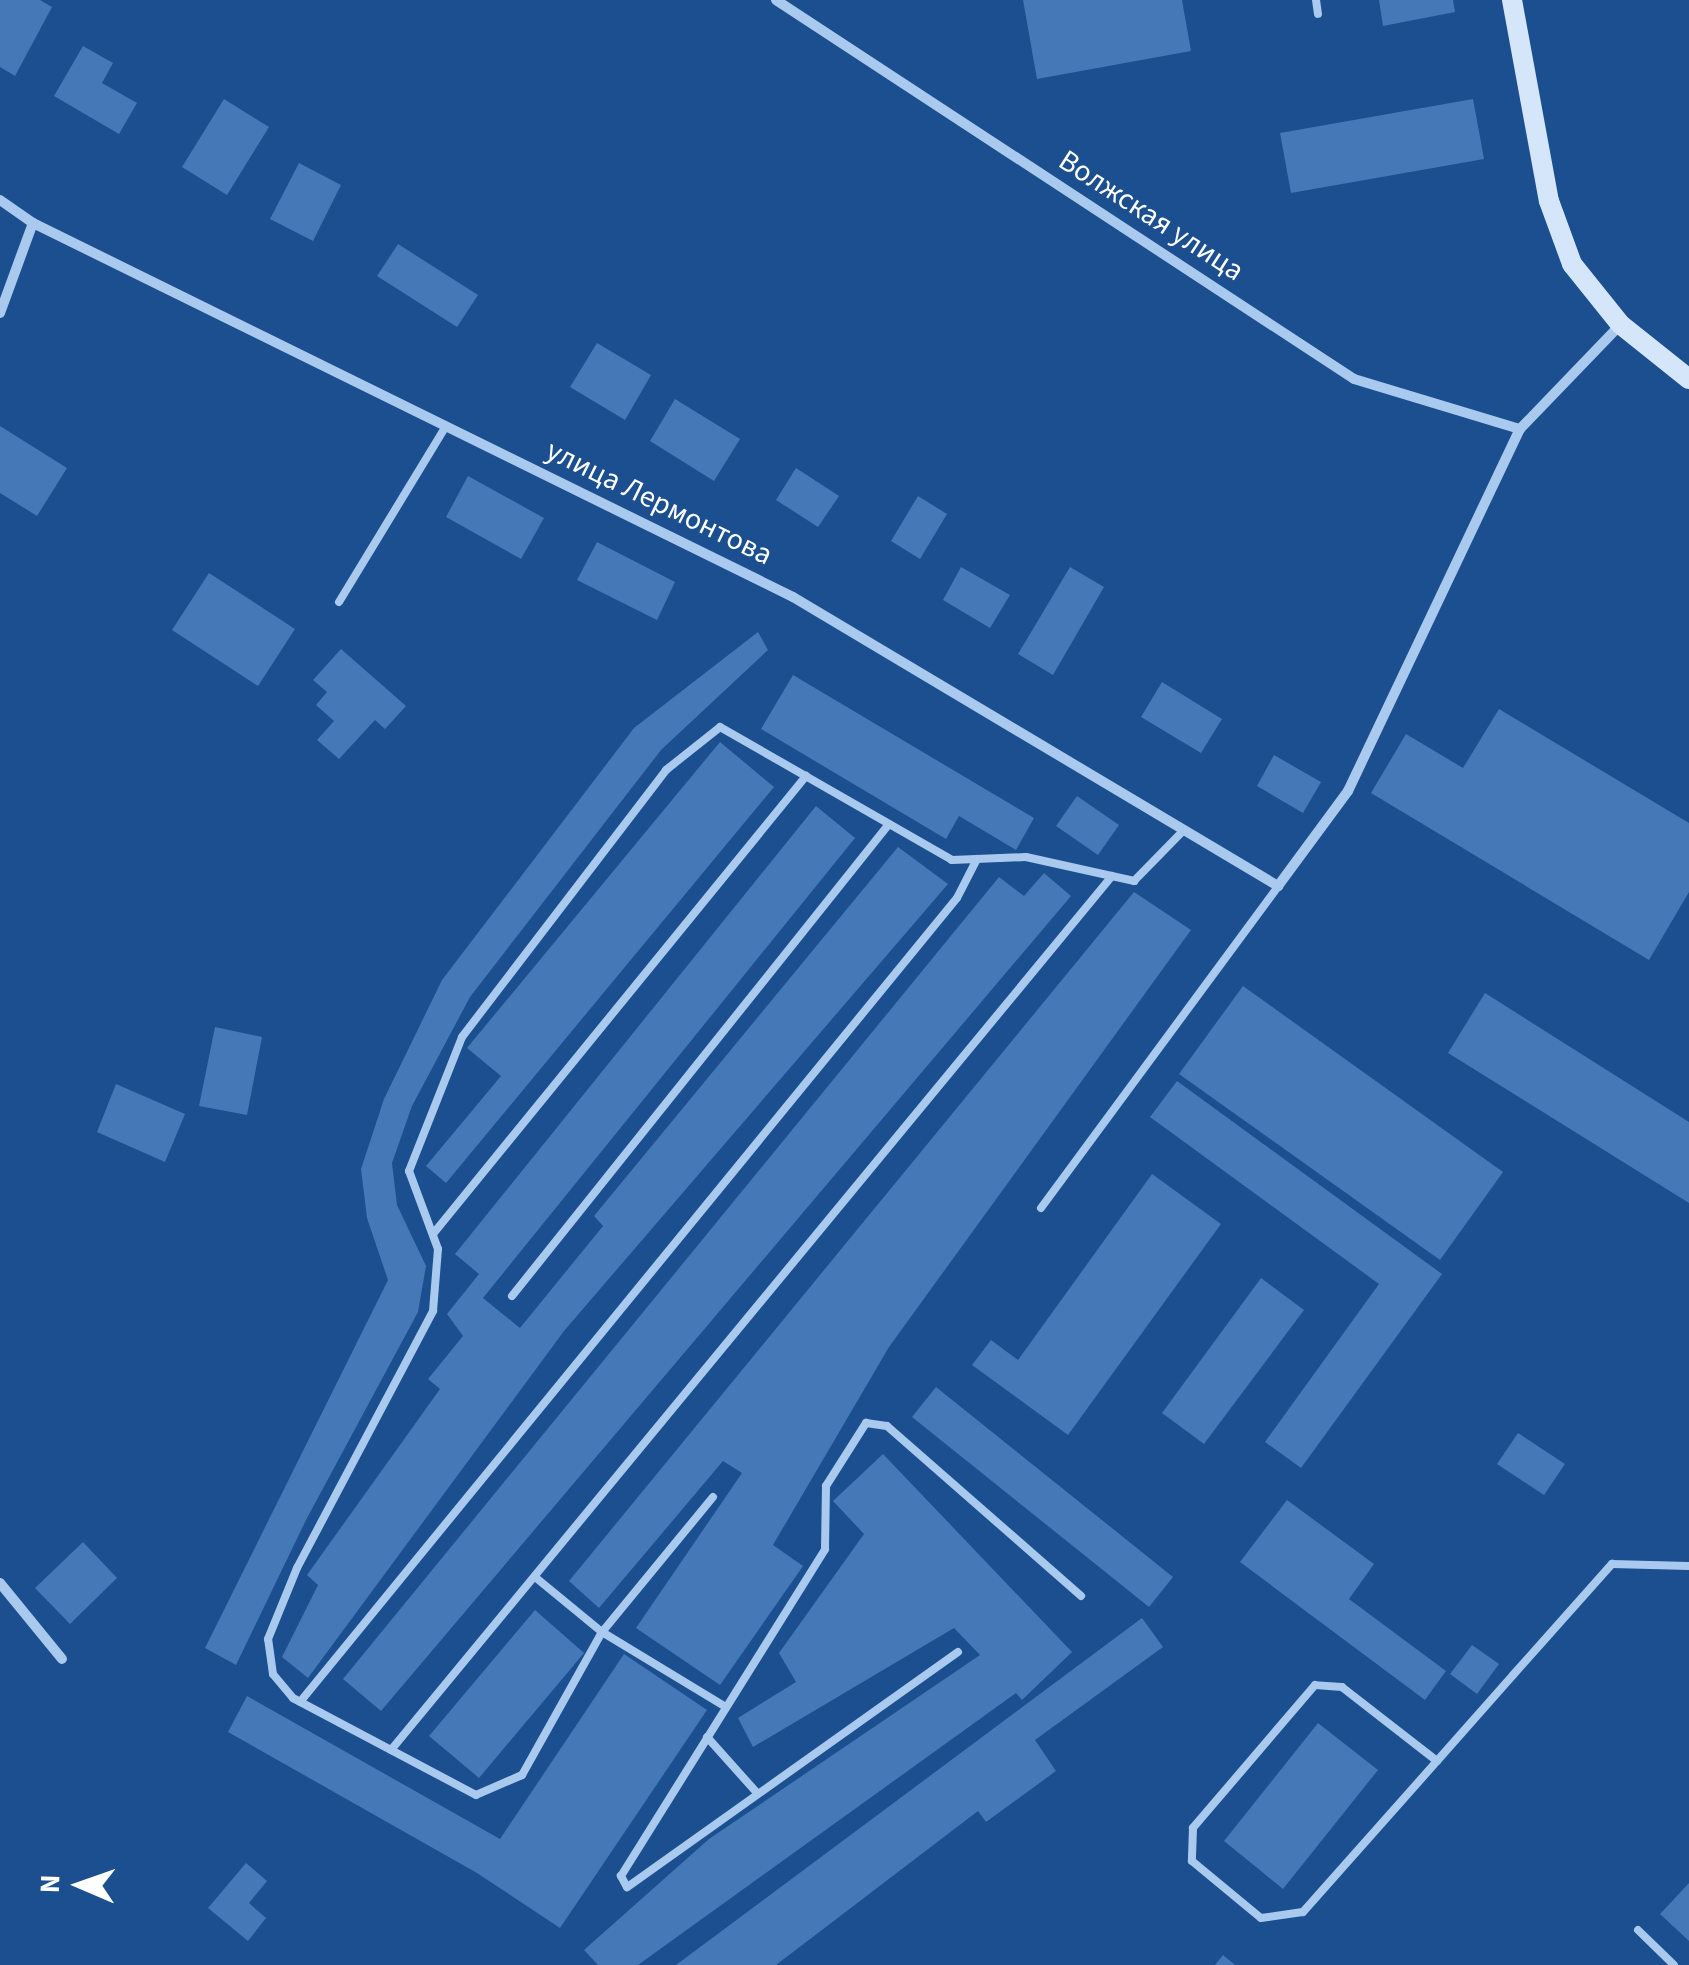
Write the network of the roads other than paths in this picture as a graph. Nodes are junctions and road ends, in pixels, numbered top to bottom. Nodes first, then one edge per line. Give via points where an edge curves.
1 (776, 0) edge
2 (1316, 0) edge
3 (1512, 0) edge
4 (1318, 14) dead end
5 (0, 200) edge
6 (32, 222) junction
7 (0, 313) edge
8 (1620, 324) junction
9 (1689, 379) edge
10 (446, 426) junction
11 (1520, 429) junction
12 (339, 602) dead end
13 (806, 776) junction
14 (889, 824) junction
15 (1184, 830) junction
16 (977, 859) junction
17 (1112, 876) junction
18 (1278, 886) junction
19 (1040, 1208) dead end
20 (432, 1234) junction
21 (512, 1296) dead end
22 (713, 1497) dead end
23 (1689, 1566) edge
24 (535, 1577) junction
25 (0, 1582) edge
26 (1081, 1596) dead end
27 (602, 1632) junction
28 (958, 1652) dead end
29 (62, 1659) dead end
30 (300, 1702) junction
31 (726, 1706) junction
32 (707, 1738) junction
33 (392, 1750) junction
34 (1437, 1761) junction
35 (758, 1794) junction
36 (1638, 1930) dead end
37 (1674, 1965) edge

1 - 11 street, Волжская улица via 1354,379
2 - 4 lane
3 - 8 main road via 1549,201 1572,264
5 - 6 street, улица Лермонтова
6 - 7 street
6 - 10 street, улица Лермонтова
8 - 9 main road
8 - 11 street
10 - 12 lane
10 - 15 street, улица Лермонтова via 794,597
11 - 18 street via 1348,791
13 - 14 lane
13 - 20 lane
13 - 20 lane via 720,727 666,770 462,1037 409,1171
14 - 16 lane via 952,860
14 - 21 lane
15 - 17 lane via 1134,880
15 - 18 street, улица Лермонтова
16 - 17 lane via 1026,857
16 - 30 lane via 957,898
17 - 24 lane
18 - 19 lane
20 - 30 lane via 438,1249 433,1311 297,1568 268,1639 272,1674
22 - 27 lane
23 - 34 lane via 1612,1564
24 - 27 lane
24 - 33 lane
25 - 29 street
26 - 31 lane via 887,1426 866,1423 826,1486 824,1550
27 - 31 lane
27 - 33 lane via 522,1775 476,1796
28 - 35 lane
30 - 33 lane
31 - 32 lane
32 - 35 lane
32 - 35 lane via 620,1876 627,1887
34 - 34 lane via 1342,1687 1314,1684 1194,1828 1192,1861 1261,1918 1303,1912
36 - 37 lane

